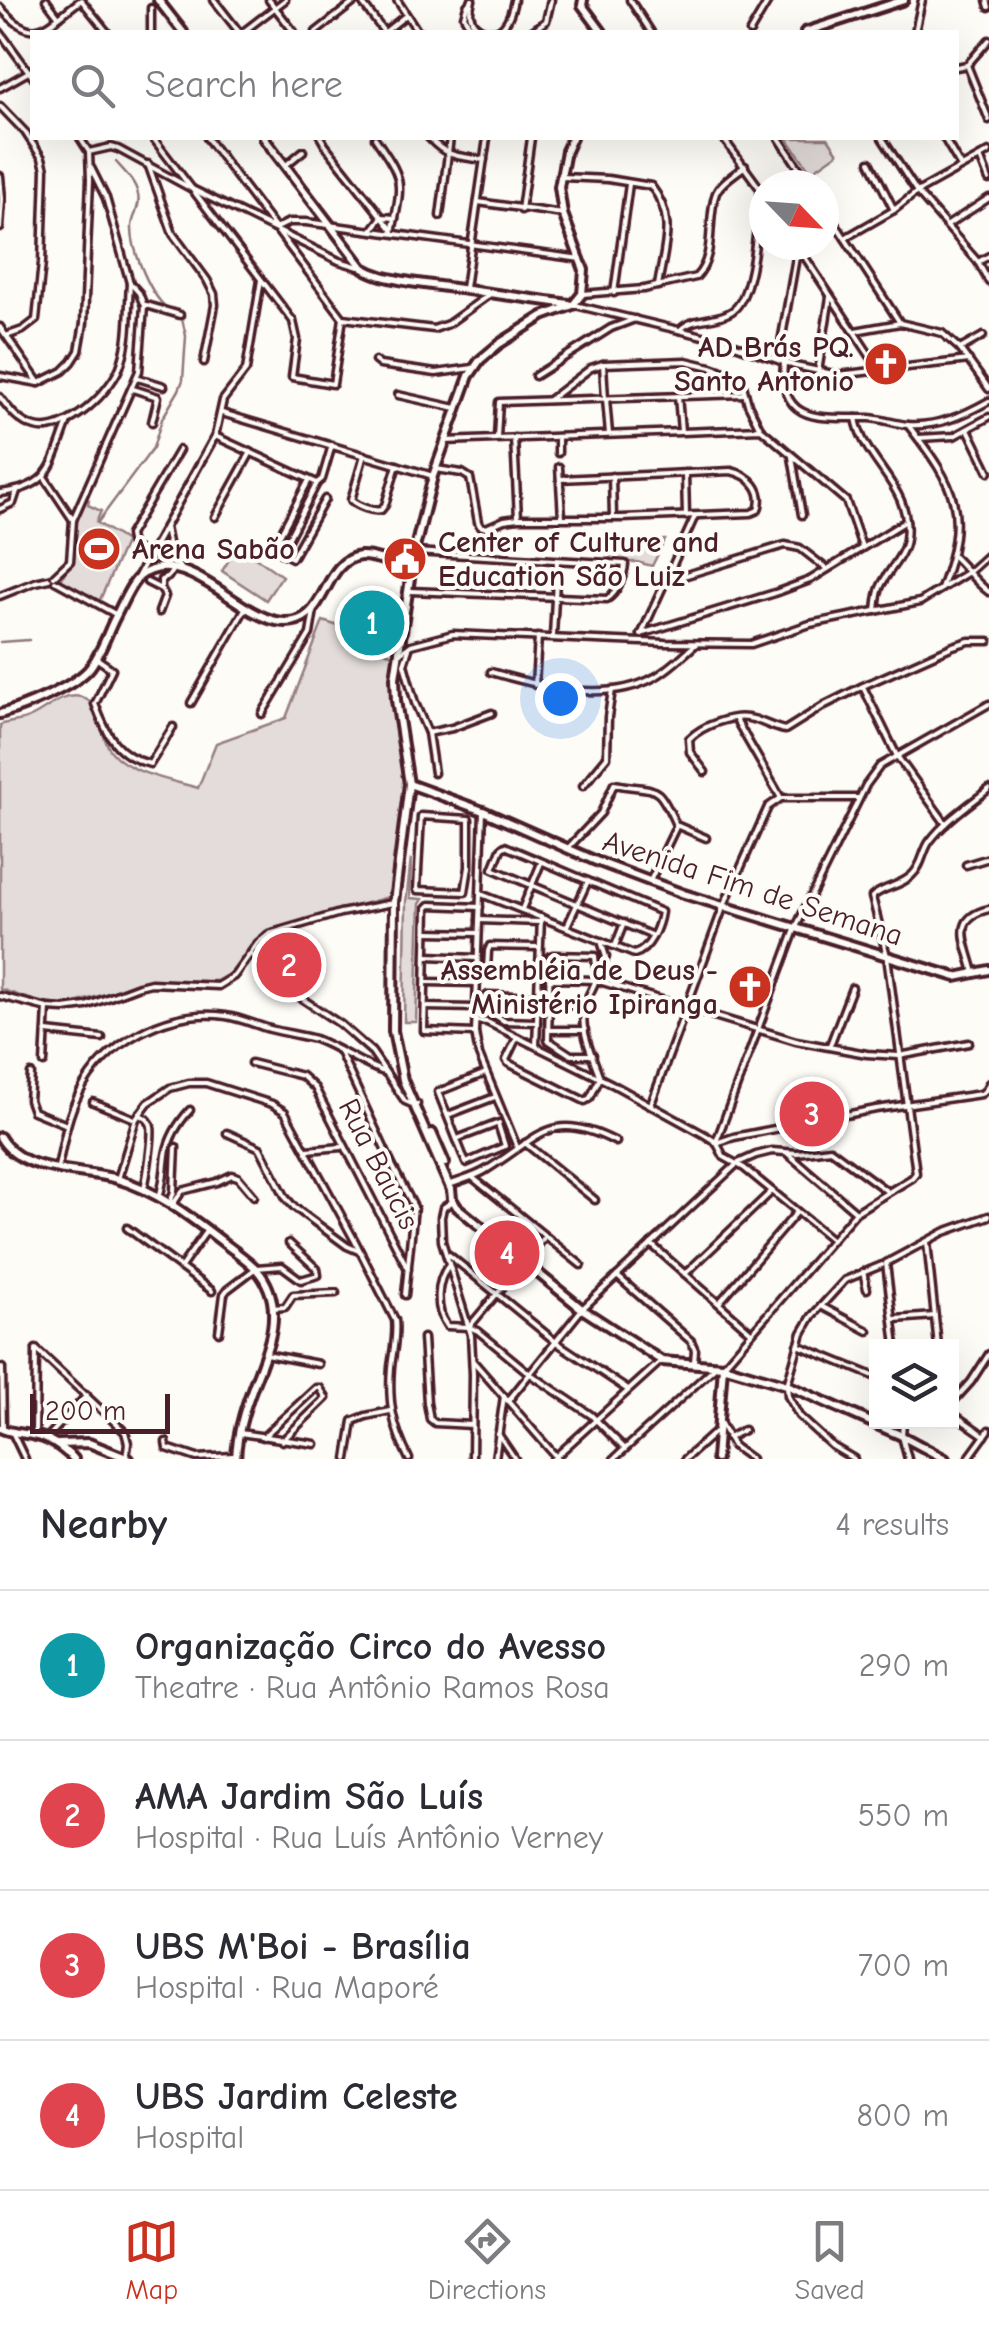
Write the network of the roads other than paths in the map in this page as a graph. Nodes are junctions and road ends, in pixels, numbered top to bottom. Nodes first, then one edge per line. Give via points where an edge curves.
1 (46, 0) edge
2 (81, 0) edge
3 (214, 0) edge
4 (269, 0) edge
5 (286, 0) edge
6 (358, 0) edge
7 (397, 0) edge
8 (514, 0) edge
9 (550, 0) edge
10 (630, 0) edge
11 (769, 0) edge
12 (904, 0) edge
13 (922, 0) edge
14 (159, 1) edge
15 (147, 2) edge
16 (580, 2) edge
17 (0, 7) edge
18 (151, 8) junction
19 (275, 8) junction
20 (58, 16) junction
21 (406, 16) junction
22 (106, 30) edge
23 (151, 30) edge
24 (182, 30) edge
25 (239, 30) edge
26 (244, 30) edge
27 (292, 30) edge
28 (319, 30) edge
29 (383, 30) edge
30 (388, 30) edge
31 (416, 30) edge
32 (472, 30) edge
33 (485, 30) edge
34 (498, 30) edge
35 (534, 30) edge
36 (601, 30) edge
37 (649, 30) edge
38 (751, 30) edge
39 (810, 30) edge
40 (915, 30) edge
41 (0, 32) edge
42 (989, 40) edge
43 (967, 65) junction
44 (959, 66) edge
45 (30, 71) edge
46 (30, 73) edge
47 (0, 88) edge
48 (0, 106) edge
49 (989, 120) edge
50 (81, 140) edge
51 (154, 140) edge
52 (208, 140) edge
53 (266, 140) edge
54 (322, 140) edge
55 (376, 140) edge
56 (431, 140) edge
57 (450, 140) edge
58 (487, 140) edge
59 (531, 140) edge
60 (571, 140) edge
61 (726, 140) edge
62 (780, 140) edge
63 (883, 140) edge
64 (945, 140) edge
65 (303, 151) dead end
66 (89, 152) junction
67 (989, 152) edge
68 (448, 154) junction
69 (980, 157) junction
70 (484, 160) junction
71 (870, 162) dead end
72 (148, 164) junction
73 (286, 165) junction
74 (745, 166) junction
75 (962, 167) junction
76 (90, 168) junction
77 (800, 170) edge
78 (749, 172) edge
79 (0, 176) edge
80 (559, 177) junction
81 (989, 180) edge
82 (629, 183) junction
83 (190, 188) junction
84 (918, 192) junction
85 (989, 198) edge
86 (478, 202) junction
87 (521, 210) junction
88 (894, 210) junction
89 (562, 214) junction
90 (440, 216) dead end
91 (382, 217) junction
92 (396, 218) junction
93 (948, 225) junction
94 (331, 226) junction
95 (0, 227) edge
96 (839, 229) edge
97 (275, 230) junction
98 (372, 230) junction
99 (392, 232) junction
100 (845, 238) junction
101 (471, 245) junction
102 (989, 256) edge
103 (580, 259) junction
104 (752, 260) edge
105 (796, 260) edge
106 (808, 260) edge
107 (978, 262) junction
108 (363, 268) junction
109 (261, 280) junction
110 (989, 282) edge
111 (130, 283) junction
112 (658, 286) junction
113 (465, 288) junction
114 (614, 293) junction
115 (490, 294) junction
116 (582, 294) junction
117 (830, 294) junction
118 (144, 305) junction
119 (574, 305) junction
120 (180, 315) dead end
121 (343, 318) junction
122 (635, 319) junction
123 (900, 323) junction
124 (0, 327) edge
125 (680, 330) junction
126 (854, 331) junction
127 (6, 336) junction
128 (983, 336) dead end
129 (960, 349) junction
130 (781, 360) junction
131 (969, 360) junction
132 (376, 361) dead end
133 (204, 362) dead end
134 (604, 364) junction
135 (473, 368) junction
136 (880, 371) junction
137 (818, 372) junction
138 (0, 376) edge
139 (534, 376) dead end
140 (138, 378) junction
141 (39, 383) junction
142 (164, 386) dead end
143 (133, 389) junction
144 (989, 389) edge
145 (745, 394) junction
146 (398, 395) dead end
147 (678, 396) junction
148 (0, 397) edge
149 (606, 399) junction
150 (549, 400) junction
151 (989, 401) edge
152 (456, 408) junction
153 (221, 412) junction
154 (989, 417) edge
155 (856, 418) junction
156 (68, 422) junction
157 (152, 422) dead end
158 (908, 425) junction
159 (760, 429) junction
160 (968, 429) junction
161 (680, 431) junction
162 (609, 435) junction
163 (215, 436) junction
164 (558, 436) junction
165 (497, 438) junction
166 (514, 438) junction
167 (920, 438) junction
168 (445, 441) junction
169 (332, 445) junction
170 (178, 450) dead end
171 (250, 452) junction
172 (558, 453) dead end
173 (364, 455) junction
174 (792, 458) junction
175 (397, 465) junction
176 (559, 467) dead end
177 (435, 472) junction
178 (989, 472) edge
179 (685, 473) junction
180 (612, 476) junction
181 (45, 477) junction
182 (560, 479) junction
183 (309, 480) junction
184 (317, 484) junction
185 (17, 491) junction
186 (0, 494) edge
187 (325, 499) dead end
188 (0, 509) edge
189 (802, 515) dead end
190 (686, 516) junction
191 (695, 516) junction
192 (214, 517) dead end
193 (518, 518) junction
194 (562, 518) junction
195 (614, 518) junction
196 (73, 520) junction
197 (906, 521) junction
198 (165, 527) junction
199 (862, 547) junction
200 (414, 552) junction
201 (281, 553) junction
202 (989, 554) edge
203 (954, 556) junction
204 (149, 557) junction
205 (557, 561) junction
206 (177, 568) junction
207 (827, 569) junction
208 (411, 571) junction
209 (970, 571) junction
210 (138, 578) junction
211 (53, 579) junction
212 (667, 581) junction
213 (148, 582) dead end
214 (161, 588) junction
215 (409, 590) junction
216 (941, 591) junction
217 (988, 591) edge
218 (0, 596) edge
219 (556, 597) junction
220 (246, 607) junction
221 (314, 610) junction
222 (876, 611) junction
223 (159, 612) dead end
224 (116, 615) junction
225 (641, 634) junction
226 (402, 637) junction
227 (538, 637) junction
228 (553, 638) junction
229 (988, 639) edge
230 (638, 642) junction
231 (696, 644) junction
232 (412, 645) junction
233 (400, 653) junction
234 (96, 658) junction
235 (491, 672) dead end
236 (536, 685) junction
237 (863, 686) junction
238 (612, 690) junction
239 (191, 703) dead end
240 (989, 704) edge
241 (0, 714) edge
242 (262, 714) dead end
243 (492, 714) dead end
244 (736, 718) junction
245 (173, 726) dead end
246 (428, 733) junction
247 (897, 756) junction
248 (705, 772) dead end
249 (434, 773) dead end
250 (409, 784) junction
251 (583, 786) dead end
252 (989, 789) edge
253 (781, 798) junction
254 (859, 798) junction
255 (483, 811) junction
256 (468, 818) joint
257 (946, 824) junction
258 (676, 825) junction
259 (706, 838) dead end
260 (568, 848) junction
261 (989, 858) edge
262 (542, 862) junction
263 (966, 865) dead end
264 (588, 880) junction
265 (650, 882) junction
266 (532, 885) junction
267 (480, 894) junction
268 (394, 902) junction
269 (577, 904) junction
270 (724, 905) junction
271 (480, 907) junction
272 (989, 909) edge
273 (522, 910) junction
274 (479, 920) junction
275 (540, 920) junction
276 (624, 923) junction
277 (796, 927) junction
278 (566, 928) junction
279 (426, 932) junction
280 (478, 933) junction
281 (653, 936) junction
282 (600, 941) junction
283 (615, 946) junction
284 (539, 947) junction
285 (251, 954) junction
286 (425, 956) junction
287 (888, 956) junction
288 (478, 958) junction
289 (989, 970) edge
290 (539, 972) junction
291 (974, 974) junction
292 (550, 979) junction
293 (597, 979) junction
294 (424, 982) junction
295 (477, 983) junction
296 (852, 988) dead end
297 (0, 996) edge
298 (538, 997) junction
299 (549, 1004) junction
300 (584, 1006) junction
301 (424, 1007) junction
302 (687, 1007) junction
303 (47, 1008) junction
304 (476, 1008) junction
305 (476, 1021) junction
306 (537, 1022) junction
307 (548, 1030) junction
308 (585, 1030) junction
309 (757, 1030) junction
310 (47, 1032) junction
311 (475, 1033) junction
312 (517, 1037) junction
313 (102, 1038) dead end
314 (969, 1043) dead end
315 (536, 1046) junction
316 (830, 1046) junction
317 (339, 1050) junction
318 (593, 1056) junction
319 (899, 1056) junction
320 (44, 1063) dead end
321 (251, 1063) dead end
322 (384, 1072) junction
323 (486, 1073) junction
324 (31, 1074) dead end
325 (600, 1078) junction
326 (989, 1083) edge
327 (495, 1097) junction
328 (93, 1102) dead end
329 (651, 1104) junction
330 (416, 1105) junction
331 (906, 1105) junction
332 (190, 1110) dead end
333 (137, 1116) junction
334 (447, 1116) junction
335 (504, 1121) junction
336 (498, 1124) junction
337 (67, 1125) junction
338 (226, 1133) dead end
339 (0, 1137) edge
340 (456, 1139) junction
341 (524, 1142) junction
342 (616, 1142) dead end
343 (716, 1143) junction
344 (176, 1147) dead end
345 (344, 1147) junction
346 (516, 1147) junction
347 (307, 1150) junction
348 (786, 1152) junction
349 (738, 1163) junction
350 (58, 1168) junction
351 (472, 1176) junction
352 (118, 1179) junction
353 (450, 1186) junction
354 (144, 1189) junction
355 (772, 1191) junction
356 (888, 1192) junction
357 (254, 1196) dead end
358 (159, 1197) junction
359 (452, 1200) junction
360 (595, 1200) dead end
361 (171, 1205) junction
362 (797, 1212) junction
363 (856, 1212) junction
364 (989, 1216) edge
365 (127, 1228) dead end
366 (207, 1230) junction
367 (545, 1237) junction
368 (832, 1240) junction
369 (927, 1241) junction
370 (288, 1243) dead end
371 (651, 1244) junction
372 (361, 1252) junction
373 (446, 1252) junction
374 (524, 1262) junction
375 (884, 1264) junction
376 (449, 1265) junction
377 (581, 1265) dead end
378 (181, 1266) junction
379 (256, 1268) junction
380 (408, 1269) junction
381 (864, 1272) junction
382 (684, 1275) junction
383 (617, 1276) junction
384 (867, 1288) dead end
385 (212, 1291) dead end
386 (336, 1292) dead end
387 (498, 1294) junction
388 (405, 1295) dead end
389 (719, 1304) junction
390 (821, 1306) junction
391 (274, 1308) junction
392 (582, 1309) junction
393 (935, 1316) junction
394 (893, 1319) junction
395 (469, 1327) junction
396 (868, 1331) dead end
397 (219, 1332) dead end
398 (751, 1332) junction
399 (423, 1338) dead end
400 (895, 1339) edge
401 (937, 1339) edge
402 (556, 1342) junction
403 (798, 1345) junction
404 (266, 1354) junction
405 (989, 1354) edge
406 (473, 1361) junction
407 (662, 1361) junction
408 (318, 1364) dead end
409 (694, 1365) junction
410 (720, 1366) junction
411 (2, 1368) edge
412 (530, 1373) junction
413 (869, 1374) edge
414 (787, 1385) junction
415 (628, 1390) junction
416 (87, 1395) junction
417 (959, 1395) edge
418 (506, 1398) junction
419 (390, 1412) junction
420 (959, 1417) edge
421 (598, 1419) junction
422 (472, 1425) junction
423 (719, 1425) junction
424 (1, 1428) edge
425 (902, 1429) edge
426 (744, 1430) dead end
427 (12, 1432) junction
428 (238, 1433) junction
429 (987, 1433) edge
430 (498, 1434) junction
431 (35, 1435) junction
432 (902, 1436) junction
433 (263, 1438) junction
434 (728, 1438) junction
435 (46, 1439) junction
436 (282, 1441) junction
437 (166, 1442) dead end
438 (72, 1443) junction
439 (56, 1444) junction
440 (315, 1444) dead end
441 (625, 1449) junction
442 (72, 1457) edge
443 (235, 1458) edge
444 (556, 1458) edge
445 (26, 1459) edge
446 (127, 1459) edge
447 (347, 1459) edge
448 (409, 1459) edge
449 (472, 1459) edge
450 (495, 1459) edge
451 (515, 1459) edge
452 (614, 1459) edge
453 (685, 1459) edge
454 (716, 1459) edge
455 (751, 1459) edge
456 (854, 1459) edge
457 (908, 1459) edge
458 (945, 1459) edge
459 (968, 1459) edge

1 - 20 street
2 - 20 street
2 - 22 street
3 - 25 street
4 - 19 street
5 - 19 street
6 - 28 street
6 - 29 street
7 - 21 street
8 - 34 street
9 - 35 street via 546,21
10 - 37 street
11 - 38 street
12 - 39 street
13 - 40 street
14 - 18 street
14 - 24 street
15 - 18 street
16 - 36 street
17 - 20 street via 30,30
18 - 23 street
19 - 26 street
19 - 27 street
21 - 30 street
21 - 31 street
32 - 33 street via 464,16 472,0 473,22
41 - 45 street
42 - 43 street
43 - 44 street
43 - 49 street
46 - 47 street
48 - 127 street via 42,158 46,181 36,320
50 - 66 street
51 - 83 street
52 - 97 street
53 - 73 street
54 - 91 street
55 - 92 street via 398,174
56 - 68 street
57 - 68 street
58 - 70 street
59 - 87 street
60 - 80 street
61 - 74 street
62 - 77 street
63 - 84 street
64 - 75 street
65 - 73 street
66 - 72 street via 111,147
66 - 76 street
67 - 69 street
68 - 70 street
68 - 90 street
69 - 75 street
69 - 81 street
70 - 86 street
71 - 88 street
72 - 83 street
72 - 133 street via 169,226 214,294
73 - 94 street
74 - 78 street
74 - 112 street via 716,195 700,273
75 - 84 street
76 - 111 street via 106,198
76 - 141 street via 82,338 72,362
79 - 95 street
80 - 82 street
80 - 89 street
82 - 112 street via 652,186 666,211
82 - 114 street
83 - 97 street
83 - 109 street
84 - 88 street
84 - 93 street
85 - 93 street
86 - 87 street
86 - 101 street
87 - 89 street
88 - 100 street
89 - 103 street
91 - 92 street
91 - 98 street
91 - 99 street
92 - 99 street
93 - 107 street
94 - 97 street via 289,222
94 - 98 street
94 - 108 street
96 - 100 street
97 - 108 street
97 - 121 street
98 - 99 street
99 - 101 street
100 - 123 street
101 - 103 street
101 - 113 street
102 - 107 street
103 - 116 street
104 - 125 street via 740,302 728,314
105 - 130 street
106 - 117 street
107 - 110 street
108 - 113 street via 386,278
109 - 121 street via 296,330 292,377 334,382
109 - 153 street via 247,365
111 - 118 street
111 - 156 street via 122,363 107,389
112 - 114 street
113 - 115 street
114 - 116 street
115 - 119 street
115 - 121 street via 441,328
116 - 119 street
117 - 126 street
117 - 137 street
118 - 120 street
118 - 140 street
119 - 122 street
119 - 135 street via 525,327
122 - 125 street
122 - 139 street
123 - 126 street
123 - 129 street via 942,333
124 - 127 street
125 - 130 street
126 - 136 street
127 - 141 street
128 - 129 street
129 - 131 street
130 - 137 street
130 - 155 street via 786,389 801,412
131 - 136 street
131 - 144 street
132 - 135 street via 436,373
134 - 145 street via 696,363 741,378
134 - 149 street
134 - 150 street
135 - 152 street
136 - 137 street
138 - 141 street
140 - 142 street
140 - 143 street
143 - 157 street via 158,397
143 - 196 street
145 - 147 street
145 - 159 street
146 - 152 street
147 - 149 street
147 - 161 street
148 - 156 street via 31,426
149 - 150 street
149 - 162 street
150 - 165 street via 498,402
151 - 158 street via 955,419
152 - 168 street
153 - 163 street
153 - 169 street
154 - 160 street
155 - 158 street
155 - 197 street via 861,439 898,492
156 - 181 street
158 - 167 street
159 - 161 street
159 - 174 street
160 - 167 street
160 - 178 street
161 - 162 street
162 - 164 street
163 - 171 street
163 - 198 street
164 - 166 street
164 - 172 street
165 - 166 street
165 - 168 street
166 - 193 street
167 - 203 street via 952,494
168 - 177 street
169 - 173 street
169 - 184 street
170 - 204 street via 129,536
171 - 183 street
171 - 192 street
173 - 175 street
173 - 175 street via 351,500 376,511 385,505
174 - 189 street
174 - 199 street via 846,501
175 - 177 street
176 - 182 street
177 - 193 street via 470,478 483,528
177 - 200 street
179 - 180 street
179 - 190 street
179 - 191 street via 737,472 760,494 755,512
180 - 182 street
180 - 195 street
181 - 185 street
181 - 196 street
182 - 194 street
183 - 184 street
183 - 201 street via 273,546
184 - 201 street
185 - 186 street
185 - 188 street
187 - 201 street via 292,558
190 - 191 street
190 - 195 street
191 - 212 street
193 - 194 street
194 - 195 street
196 - 211 street via 70,561
197 - 199 street
197 - 222 street via 905,546 879,590
198 - 204 street
198 - 206 street
199 - 207 street
200 - 205 street
200 - 208 street
202 - 209 street
203 - 209 street
203 - 216 street
204 - 210 street
205 - 219 street
205 - 219 street via 626,564 610,598
206 - 210 street
206 - 214 street
206 - 220 street
207 - 212 street via 785,545
207 - 225 street via 775,593
208 - 215 street
208 - 221 street via 352,558
209 - 216 street
209 - 217 street
210 - 224 street
211 - 218 street
211 - 224 street
212 - 225 street
213 - 214 street
214 - 223 street via 166,596
215 - 219 street
215 - 226 street
216 - 222 street
219 - 228 street
220 - 221 street via 287,622
220 - 239 street
221 - 242 street via 312,628
222 - 231 street via 752,644
224 - 234 street
225 - 230 street
226 - 232 street
226 - 233 street
227 - 228 street
227 - 232 street via 453,634
227 - 236 street
228 - 230 street
229 - 237 street via 953,646
230 - 231 street
231 - 238 street via 655,678
232 - 233 street
232 - 246 street via 404,664
233 - 250 street via 395,690
234 - 241 street via 77,678
234 - 245 street via 112,668 95,704 117,748 150,764
235 - 236 street
236 - 238 street
237 - 244 street via 785,730
237 - 247 street
238 - 251 street via 607,757
240 - 247 street
243 - 246 street
244 - 248 street via 693,734 688,743
244 - 253 street
246 - 249 street
247 - 254 street via 880,766
247 - 257 street
250 - 255 street, Avenida Fim de Semana
250 - 268 street
252 - 257 street
253 - 254 street
253 - 270 street via 764,815
254 - 277 street
255 - 260 street, Avenida Fim de Semana
255 - 267 street
256 - 256 street via 421,816 417,889 467,890
257 - 287 street via 914,874 872,897
258 - 259 street
258 - 260 street via 655,790 614,784 602,813
258 - 265 street
260 - 265 street, Avenida Fim de Semana
261 - 263 street
262 - 264 street
262 - 266 street
262 - 266 street via 503,846 492,870
264 - 269 street
264 - 281 street via 661,912
265 - 270 street, Avenida Fim de Semana
266 - 269 street
266 - 273 street
267 - 271 street
267 - 273 street
268 - 285 street via 269,934
268 - 330 street via 397,1058
269 - 276 street
269 - 278 street
270 - 277 street, Avenida Fim de Semana
270 - 302 street
271 - 274 street
271 - 279 street via 429,905
272 - 291 street via 972,914 965,925
273 - 275 street
274 - 275 street
274 - 280 street
275 - 278 street
275 - 284 street
276 - 281 street
276 - 283 street
277 - 287 street, Avenida Fim de Semana
277 - 309 street
278 - 282 street
279 - 280 street
279 - 286 street
280 - 288 street
281 - 283 street via 638,954
282 - 283 street
282 - 293 street via 606,957
284 - 290 street
284 - 290 street via 490,946 487,970
285 - 303 street via 218,986 151,983 86,1006
285 - 322 street via 352,1034
286 - 288 street
286 - 294 street
287 - 291 street, Avenida Fim de Semana via 956,978
287 - 319 street
288 - 295 street
289 - 291 street
290 - 298 street
292 - 293 street
292 - 293 street via 553,954 595,956
292 - 299 street
293 - 300 street
293 - 302 street
294 - 295 street
294 - 301 street
295 - 304 street
296 - 316 street
297 - 303 street
298 - 306 street
298 - 306 street via 486,998 487,1010 504,1022
299 - 300 street
299 - 307 street
300 - 308 street
301 - 304 street
301 - 311 street via 424,1032
302 - 309 street
302 - 329 street
303 - 310 street
304 - 305 street
305 - 311 street
305 - 312 street
306 - 315 street
307 - 308 street
307 - 318 street via 549,1041 566,1053
308 - 318 street
309 - 316 street
309 - 343 street
310 - 313 street
310 - 320 street
311 - 323 street
312 - 315 street
312 - 325 street via 508,1063 585,1100
314 - 319 street
315 - 325 street
316 - 319 street
317 - 322 street
317 - 337 street via 226,1016 154,1026 100,1062
317 - 380 street via 414,1207
318 - 325 street
319 - 331 street
321 - 345 street, Rua Baucis via 307,1078
322 - 330 street via 405,1102
323 - 327 street
323 - 334 street via 438,1092
324 - 337 street via 33,1111
325 - 329 street
326 - 331 street via 981,1094
327 - 334 street
327 - 335 street
328 - 333 street
329 - 343 street
330 - 353 street
331 - 343 street
331 - 356 street via 916,1173
332 - 358 street via 168,1146
333 - 347 street via 170,1088 206,1083 280,1107
333 - 352 street
333 - 354 street via 151,1129
334 - 340 street
335 - 336 street
335 - 346 street
336 - 340 street
336 - 340 street via 505,1147 466,1163
337 - 350 street
338 - 372 street via 260,1148 294,1208
339 - 350 street via 22,1160
341 - 342 street via 560,1128 587,1129
341 - 346 street
341 - 360 street
343 - 349 street
344 - 361 street
345 - 347 street
345 - 380 street, Rua Baucis
346 - 351 street
347 - 372 street
348 - 349 street
348 - 356 street via 830,1149
348 - 363 street
349 - 355 street
349 - 371 street
350 - 352 street
351 - 353 street
351 - 367 street
352 - 354 street
353 - 359 street
354 - 358 street
355 - 362 street
355 - 382 street
356 - 363 street
357 - 361 street via 232,1175 185,1190
358 - 361 street
359 - 373 street via 441,1216
359 - 374 street
361 - 366 street
362 - 368 street
362 - 389 street
363 - 368 street
364 - 369 street
365 - 378 street
366 - 378 street
366 - 379 street
367 - 374 street
367 - 377 street
368 - 398 street
369 - 375 street
369 - 393 street
370 - 379 street via 317,1269 316,1278 302,1280 282,1266
371 - 382 street
371 - 383 street
372 - 419 street via 395,1320
373 - 376 street
373 - 387 street
374 - 387 street
374 - 392 street
375 - 381 street
375 - 394 street
376 - 395 street
376 - 395 street via 439,1300 443,1323
378 - 385 street
379 - 391 street
379 - 397 street via 224,1294
380 - 388 street
381 - 384 street
381 - 390 street via 845,1280
382 - 389 street
383 - 392 street
383 - 409 street via 691,1341
386 - 391 street via 293,1296 285,1307
387 - 395 street
387 - 402 street
389 - 398 street
390 - 396 street
390 - 403 street
391 - 404 street
392 - 402 street
392 - 407 street
393 - 394 street
393 - 401 street
394 - 400 street
395 - 406 street
395 - 412 street
398 - 410 street
399 - 422 street via 430,1418
402 - 412 street
402 - 415 street
403 - 413 street
403 - 414 street
404 - 408 street
404 - 428 street
405 - 417 street
406 - 418 street
406 - 422 street
407 - 409 street
407 - 415 street
409 - 410 street
410 - 414 street
410 - 423 street
410 - 441 street
411 - 424 street
412 - 418 street
412 - 421 street
414 - 432 street
414 - 456 street via 799,1416
415 - 421 street
416 - 431 street via 36,1349
416 - 435 street
416 - 446 street via 125,1432
418 - 430 street
418 - 444 street
419 - 447 street via 353,1421
419 - 448 street
420 - 429 street
421 - 441 street
421 - 444 street
422 - 449 street
423 - 434 street
423 - 453 street
423 - 454 street
424 - 427 street
425 - 432 street
426 - 434 street
427 - 431 street
427 - 445 street
428 - 433 street
428 - 443 street
429 - 459 street
430 - 450 street
430 - 451 street
431 - 435 street
432 - 457 street
432 - 458 street
433 - 436 street
433 - 436 street via 320,1388 326,1398
434 - 455 street
435 - 439 street
436 - 440 street
437 - 443 street via 192,1458
438 - 439 street
438 - 442 street
438 - 446 street
439 - 442 street
441 - 452 street

